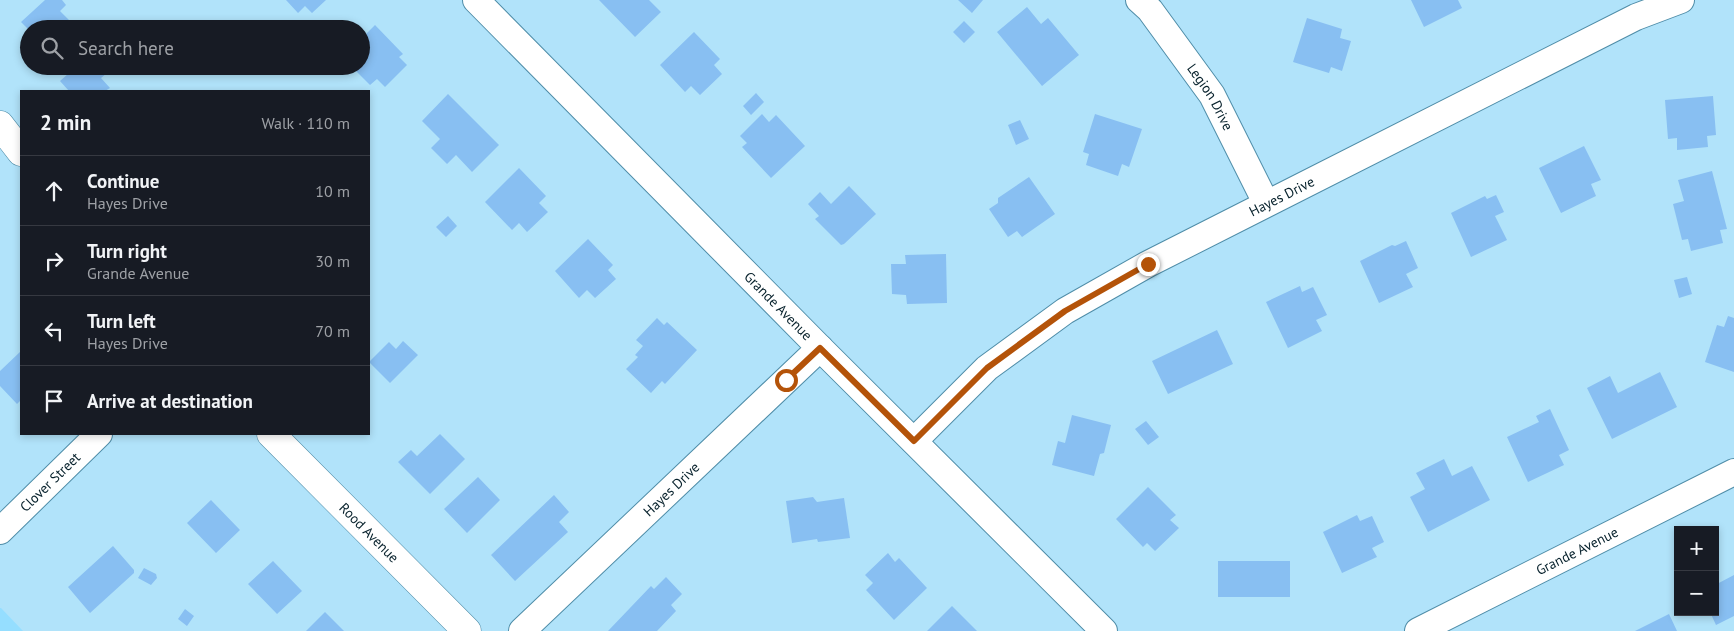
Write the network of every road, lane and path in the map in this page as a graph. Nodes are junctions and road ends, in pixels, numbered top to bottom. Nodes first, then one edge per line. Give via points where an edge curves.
1 (476, 0) edge
2 (1140, 0) edge
3 (1681, 0) edge
4 (0, 125) edge
5 (20, 151) edge
6 (1266, 203) junction
7 (820, 348) junction
8 (98, 435) edge
9 (272, 435) edge
10 (914, 441) junction
11 (1734, 472) edge
12 (0, 531) edge
13 (467, 631) edge
14 (522, 631) edge
15 (1104, 631) edge
16 (1418, 631) edge

1 - 7 street, Grande Avenue
2 - 6 street, Legion Drive via 1212,95
3 - 6 street, Hayes Drive via 1636,16
4 - 5 street
6 - 10 street, Hayes Drive via 1065,311 987,368
7 - 10 street, Grande Avenue
7 - 14 street, Hayes Drive
8 - 12 street, Clover Street
9 - 13 street, Rood Avenue
10 - 15 street, Grande Avenue
11 - 16 street, Grande Avenue

